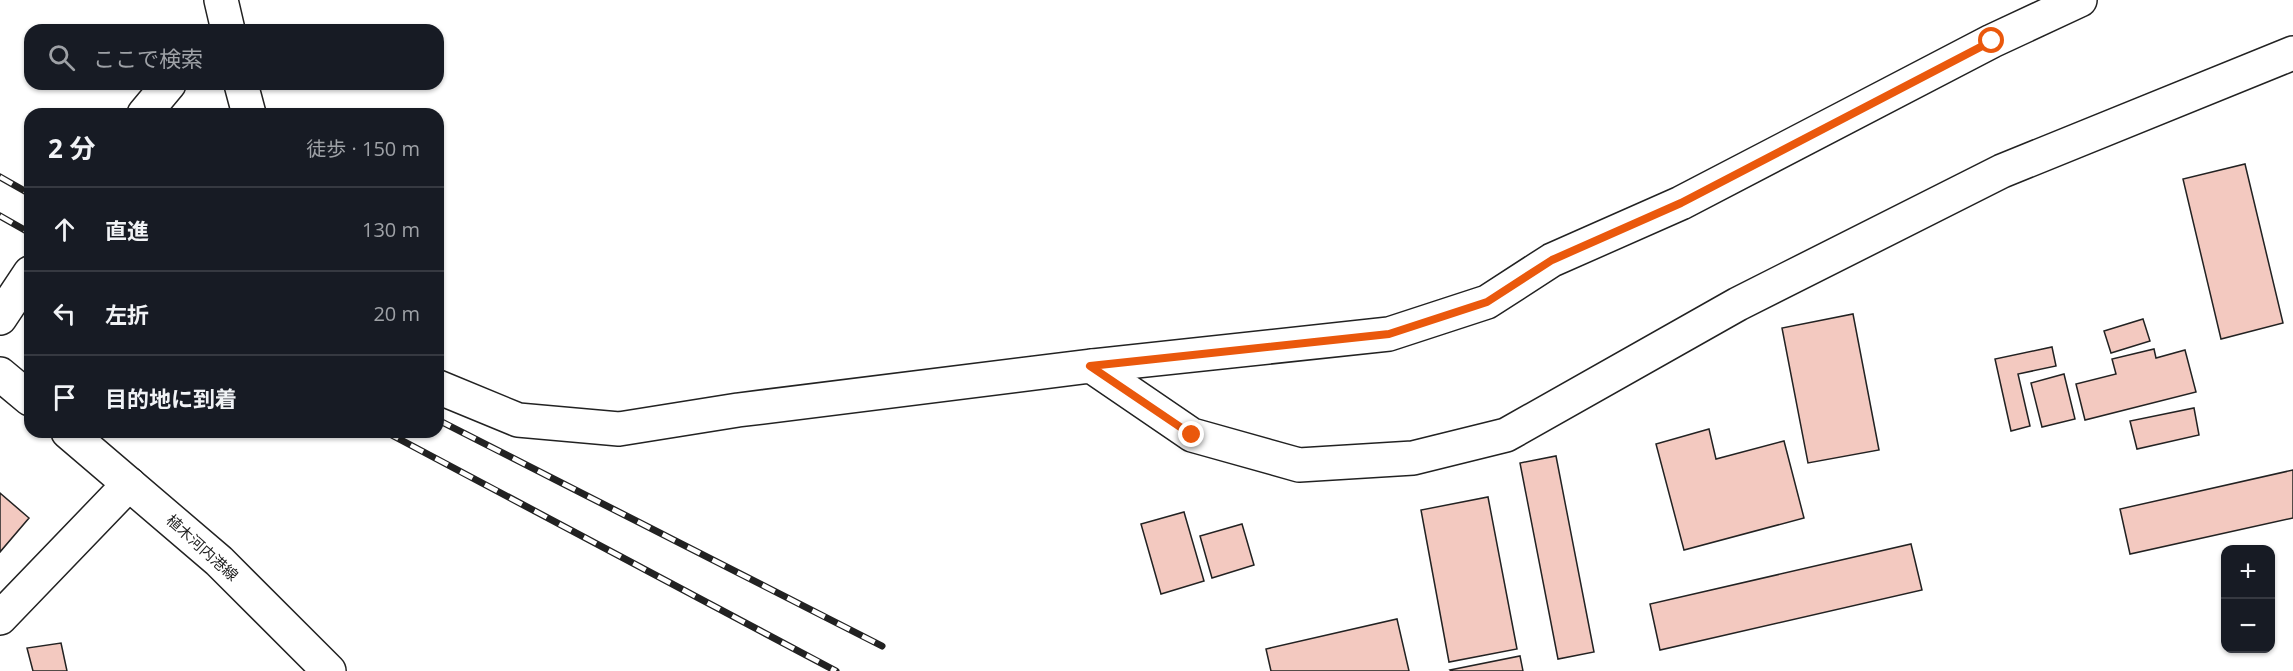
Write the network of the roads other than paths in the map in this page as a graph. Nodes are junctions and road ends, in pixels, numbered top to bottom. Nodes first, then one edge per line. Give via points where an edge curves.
1 (2080, 0) edge
2 (2293, 53) edge
3 (164, 90) edge
4 (243, 90) edge
5 (149, 108) edge
6 (248, 108) edge
7 (24, 282) edge
8 (0, 318) edge
9 (1090, 366) junction
10 (0, 374) edge
11 (444, 389) edge
12 (24, 394) edge
13 (75, 438) edge
14 (129, 484) junction
15 (0, 618) edge
16 (329, 671) edge

1 - 9 street via 1992,41 1681,203 1552,260 1487,302 1389,334
2 - 9 street via 2002,171 1738,304 1506,435 1413,458 1299,465 1192,435
3 - 5 street
4 - 6 street
7 - 8 street
9 - 11 street via 738,410 619,429 518,420
10 - 12 street
13 - 14 street, 植木河内港線
14 - 15 street
14 - 16 street, 植木河内港線 via 219,561

